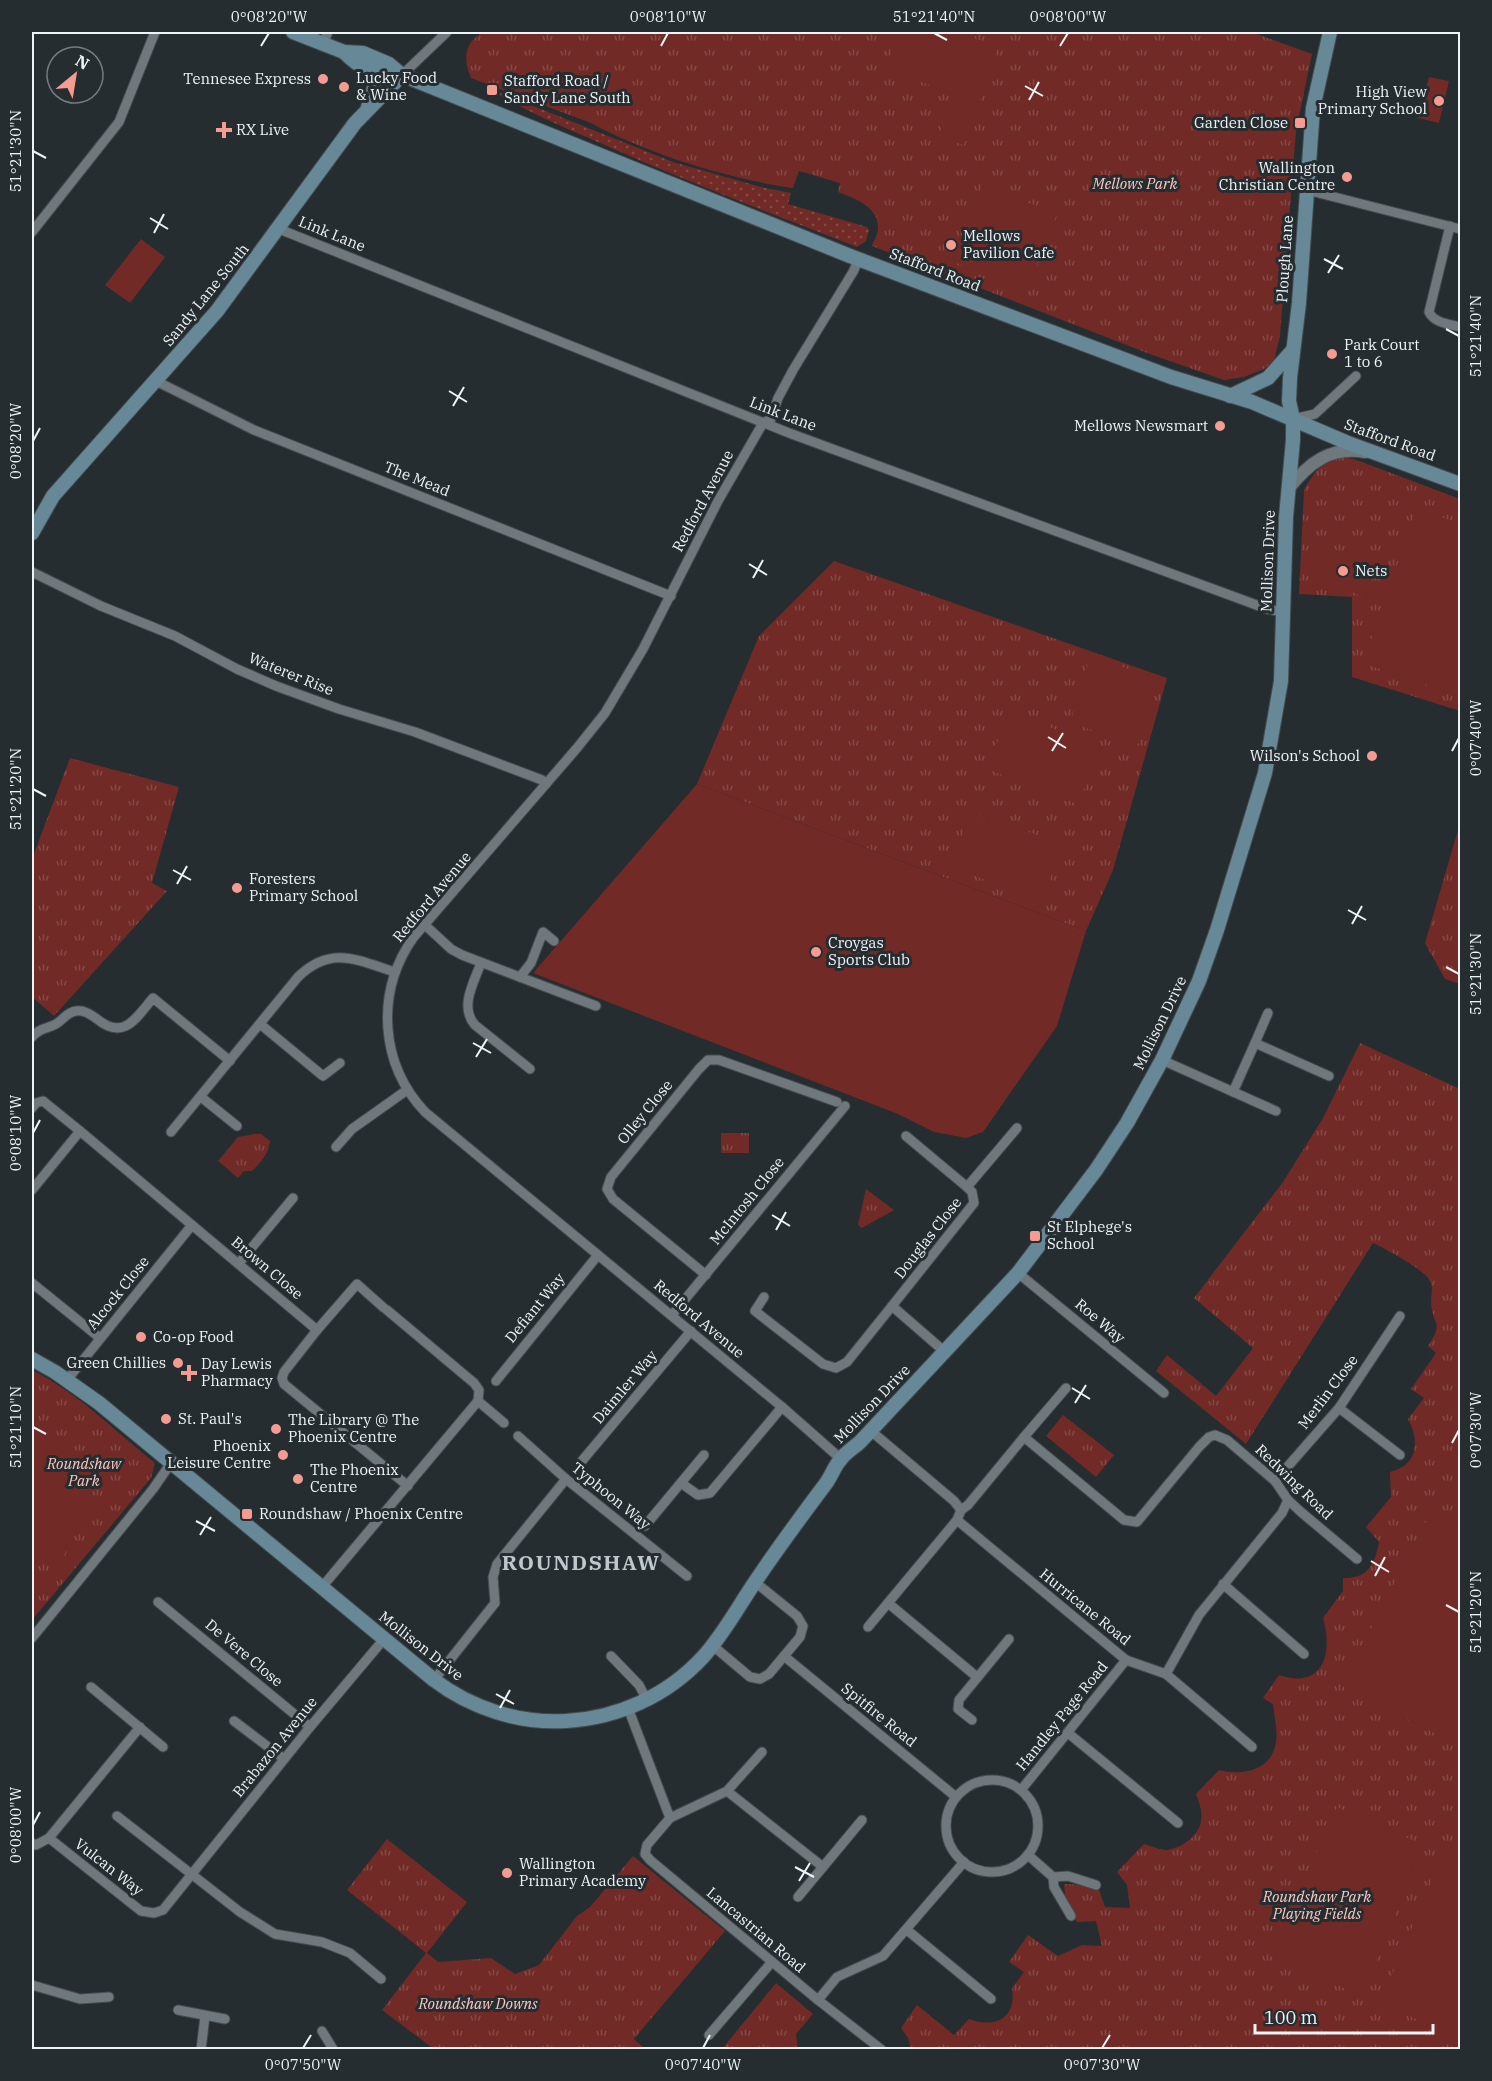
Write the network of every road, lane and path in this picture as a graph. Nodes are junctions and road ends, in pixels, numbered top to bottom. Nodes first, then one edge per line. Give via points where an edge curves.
1 (155, 32) edge
2 (293, 32) edge
3 (447, 32) edge
4 (1330, 32) edge
5 (325, 38) edge
6 (344, 52) junction
7 (369, 69) junction
8 (402, 75) junction
9 (367, 109) junction
10 (1306, 190) junction
11 (1450, 226) junction
12 (279, 229) junction
13 (1461, 229) edge
14 (32, 232) edge
15 (859, 259) junction
16 (1461, 327) edge
17 (1294, 348) junction
18 (1356, 376) dead end
19 (156, 381) junction
20 (1230, 396) junction
21 (1293, 419) junction
22 (764, 423) junction
23 (1384, 456) junction
24 (1461, 484) edge
25 (1288, 489) junction
26 (32, 533) edge
27 (32, 572) edge
28 (670, 596) junction
29 (1283, 612) junction
30 (546, 784) junction
31 (425, 925) junction
32 (554, 941) dead end
33 (481, 963) junction
34 (395, 972) junction
35 (520, 977) junction
36 (596, 1006) dead end
37 (1268, 1013) dead end
38 (260, 1024) junction
39 (32, 1037) edge
40 (1255, 1043) junction
41 (1162, 1060) junction
42 (230, 1061) junction
43 (340, 1063) dead end
44 (530, 1069) dead end
45 (1329, 1076) dead end
46 (407, 1090) junction
47 (1233, 1092) junction
48 (201, 1097) junction
49 (841, 1104) joint
50 (32, 1108) edge
51 (1276, 1111) dead end
52 (237, 1126) dead end
53 (1017, 1128) dead end
54 (80, 1131) junction
55 (171, 1132) dead end
56 (906, 1136) dead end
57 (336, 1147) dead end
58 (967, 1186) junction
59 (32, 1190) edge
60 (293, 1198) dead end
61 (192, 1225) junction
62 (598, 1255) junction
63 (239, 1263) junction
64 (1018, 1273) junction
65 (706, 1275) junction
66 (32, 1283) edge
67 (764, 1297) dead end
68 (892, 1306) junction
69 (672, 1315) junction
70 (1400, 1316) dead end
71 (317, 1330) junction
72 (691, 1331) junction
73 (100, 1338) junction
74 (945, 1352) junction
75 (32, 1359) edge
76 (67, 1380) junction
77 (496, 1381) dead end
78 (1066, 1388) dead end
79 (1164, 1393) dead end
80 (478, 1401) junction
81 (782, 1407) junction
82 (1339, 1408) junction
83 (504, 1423) dead end
84 (871, 1431) junction
85 (518, 1436) dead end
86 (1024, 1437) junction
87 (704, 1455) dead end
88 (1400, 1455) dead end
89 (841, 1459) junction
90 (581, 1462) dead end
91 (171, 1463) junction
92 (566, 1479) junction
93 (1275, 1481) junction
94 (681, 1483) junction
95 (408, 1486) junction
96 (1288, 1500) junction
97 (961, 1510) junction
98 (957, 1520) junction
99 (645, 1526) dead end
100 (1357, 1559) dead end
101 (687, 1576) dead end
102 (755, 1582) junction
103 (1223, 1584) junction
104 (322, 1587) junction
105 (158, 1602) dead end
106 (888, 1603) junction
107 (868, 1627) dead end
108 (32, 1638) edge
109 (384, 1639) junction
110 (1009, 1639) dead end
111 (712, 1646) junction
112 (1304, 1654) dead end
113 (611, 1656) dead end
114 (784, 1656) junction
115 (1126, 1660) junction
116 (1166, 1674) junction
117 (977, 1677) junction
118 (434, 1680) junction
119 (91, 1687) dead end
120 (647, 1700) junction
121 (628, 1708) junction
122 (234, 1720) dead end
123 (972, 1720) dead end
124 (140, 1727) junction
125 (310, 1727) junction
126 (1068, 1732) junction
127 (163, 1747) dead end
128 (1252, 1747) dead end
129 (762, 1752) dead end
130 (284, 1759) junction
131 (1021, 1790) junction
132 (728, 1791) junction
133 (956, 1797) junction
134 (117, 1816) dead end
135 (670, 1818) junction
136 (862, 1820) dead end
137 (1178, 1823) dead end
138 (49, 1838) junction
139 (32, 1843) edge
140 (1028, 1855) junction
141 (964, 1862) junction
142 (823, 1868) junction
143 (192, 1875) junction
144 (1053, 1877) junction
145 (1096, 1885) dead end
146 (798, 1898) dead end
147 (1071, 1916) dead end
148 (907, 1930) junction
149 (771, 1963) junction
150 (381, 1980) dead end
151 (32, 1985) edge
152 (110, 1997) dead end
153 (991, 1999) dead end
154 (818, 2000) junction
155 (178, 2010) dead end
156 (205, 2016) junction
157 (225, 2019) dead end
158 (322, 2031) dead end
159 (709, 2036) dead end
160 (201, 2049) edge
161 (333, 2049) edge
162 (882, 2049) edge

1 - 14 street via 119,122
2 - 5 main road, Stafford Road
3 - 8 street
4 - 10 main road, Plough Lane via 1312,108
5 - 6 main road, Stafford Road
6 - 7 main road, Stafford Road via 354,63
6 - 8 main road, Stafford Road via 363,53 389,64
7 - 8 main road, Stafford Road via 388,77
7 - 9 main road via 375,85
8 - 9 main road, Sandy Lane South
8 - 15 main road, Stafford Road
9 - 12 main road, Sandy Lane South
10 - 11 street
10 - 17 main road, Plough Lane
11 - 13 street
11 - 16 street via 1429,312 1437,321
12 - 19 main road, Sandy Lane South via 217,311
12 - 22 street, Link Lane
15 - 20 main road, Stafford Road
15 - 22 street, Redford Avenue via 785,384 771,419
17 - 20 main road via 1268,378
17 - 21 main road, Plough Lane via 1290,378
18 - 21 street via 1315,414
19 - 26 main road, Sandy Lane South via 53,496
19 - 28 street, The Mead via 254,430
20 - 21 main road, Stafford Road
21 - 23 main road, Stafford Road
21 - 25 main road, Mollison Drive
22 - 28 street, Redford Avenue via 709,516
22 - 29 street, Link Lane
23 - 24 main road, Stafford Road
23 - 25 street via 1354,451 1330,454 1305,470
25 - 29 main road, Mollison Drive
27 - 30 street, Waterer Rise via 276,686 416,732
28 - 30 street, Redford Avenue via 605,712
29 - 41 main road, Mollison Drive via 1281,681 1265,773 1204,969
30 - 31 street, Redford Avenue
31 - 33 street via 451,949
31 - 34 street, Redford Avenue
32 - 35 street via 543,932 531,963
33 - 35 street
33 - 44 street via 468,1002 468,1016
34 - 38 street via 337,957 310,966
34 - 46 street, Redford Avenue via 387,1005 387,1032
35 - 36 street
37 - 40 street
38 - 42 street
38 - 43 street via 323,1076
39 - 42 street via 79,1011 108,1027 123,1028 153,998
40 - 45 street
40 - 47 street
41 - 47 street
41 - 64 main road, Mollison Drive via 1096,1170
42 - 48 street
46 - 57 street via 352,1129
46 - 62 street, Redford Avenue via 425,1112
47 - 51 street
48 - 52 street
48 - 55 street
49 - 65 street, McIntosh Close
49 - 65 street, Olley Close via 719,1060 708,1060 611,1177 607,1189 613,1199
50 - 54 street, Brown Close via 43,1101
53 - 58 street, Douglas Close
54 - 59 street
54 - 61 street, Brown Close
56 - 58 street, Douglas Close
58 - 68 street, Douglas Close via 974,1197 972,1208
60 - 63 street
61 - 63 street, Brown Close
61 - 73 street, Alcock Close
62 - 69 street, Redford Avenue
62 - 77 street, Defiant Way
63 - 71 street, Brown Close
64 - 74 main road, Mollison Drive
64 - 79 street, Roe Way
65 - 69 street, McIntosh Close
66 - 73 street
67 - 68 street via 755,1311 823,1364 836,1368 847,1362
68 - 74 street
69 - 72 street, Redford Avenue
70 - 82 street, Merlin Close
71 - 80 street via 357,1284 474,1383 479,1390
71 - 95 street via 284,1372 284,1384
72 - 81 street, Redford Avenue
72 - 90 street, Daimler Way
73 - 76 street, Alcock Close
74 - 84 main road, Mollison Drive
75 - 76 main road, Mollison Drive
76 - 91 main road, Mollison Drive
78 - 86 street
80 - 83 street
80 - 95 street
81 - 89 street, Redford Avenue
81 - 94 street via 710,1493 698,1495
82 - 88 street
82 - 93 street, Merlin Close
84 - 89 main road, Mollison Drive
84 - 97 street
85 - 92 street, Typhoon Way
86 - 93 street, Redwing Road via 1124,1520 1132,1522 1137,1522 1199,1446 1215,1435 1227,1440
86 - 97 street
87 - 94 street
89 - 102 main road, Mollison Drive
91 - 104 main road, Mollison Drive
91 - 108 street
92 - 101 street, Typhoon Way
92 - 118 street via 497,1564 493,1577 495,1603
93 - 96 street, Redwing Road
94 - 99 street
95 - 104 street
96 - 100 street, Redwing Road
96 - 103 street via 1282,1513
97 - 98 street
98 - 106 street
98 - 115 street, Hurricane Road
102 - 111 main road, Mollison Drive
102 - 114 street via 802,1622 802,1633
103 - 112 street
103 - 116 street via 1198,1615
104 - 109 main road, Mollison Drive
105 - 125 street, De Vere Close
106 - 107 street
106 - 117 street
109 - 118 main road, Mollison Drive
109 - 125 street, Brabazon Avenue
110 - 117 street
111 - 114 street via 755,1679 765,1677
111 - 120 main road, Mollison Drive via 681,1677
113 - 120 street via 639,1685
114 - 133 street, Spitfire Road
115 - 116 street, Hurricane Road
115 - 126 street, Handley Page Road
116 - 128 street
117 - 123 street via 959,1700 958,1709
118 - 121 main road, Mollison Drive via 470,1702 522,1719 575,1721
119 - 124 street
120 - 121 main road, Mollison Drive
121 - 135 street
122 - 130 street
124 - 127 street
124 - 138 street
125 - 130 street, Brabazon Avenue
126 - 131 street, Handley Page Road
126 - 137 street
129 - 132 street
130 - 143 street, Brabazon Avenue
131 - 133 street via 993,1780 978,1782
131 - 140 street via 1036,1812 1038,1827
132 - 135 street
132 - 142 street
133 - 141 street via 946,1824 954,1852
134 - 143 street
135 - 149 street, Lancastrian Road via 647,1845 645,1854
136 - 142 street
138 - 139 street via 36,1845
138 - 143 street, Vulcan Way via 141,1911 164,1910
140 - 141 street via 1000,1871 987,1872
140 - 144 street
141 - 148 street
142 - 146 street
143 - 150 street via 275,1934 322,1942 350,1953
144 - 145 street via 1068,1876
144 - 147 street via 1054,1887
148 - 153 street
148 - 154 street via 883,1956 837,1977
149 - 154 street, Lancastrian Road
149 - 159 street
151 - 152 street via 80,1999
154 - 162 street, Lancastrian Road
155 - 156 street
156 - 157 street
156 - 160 street
158 - 161 street

